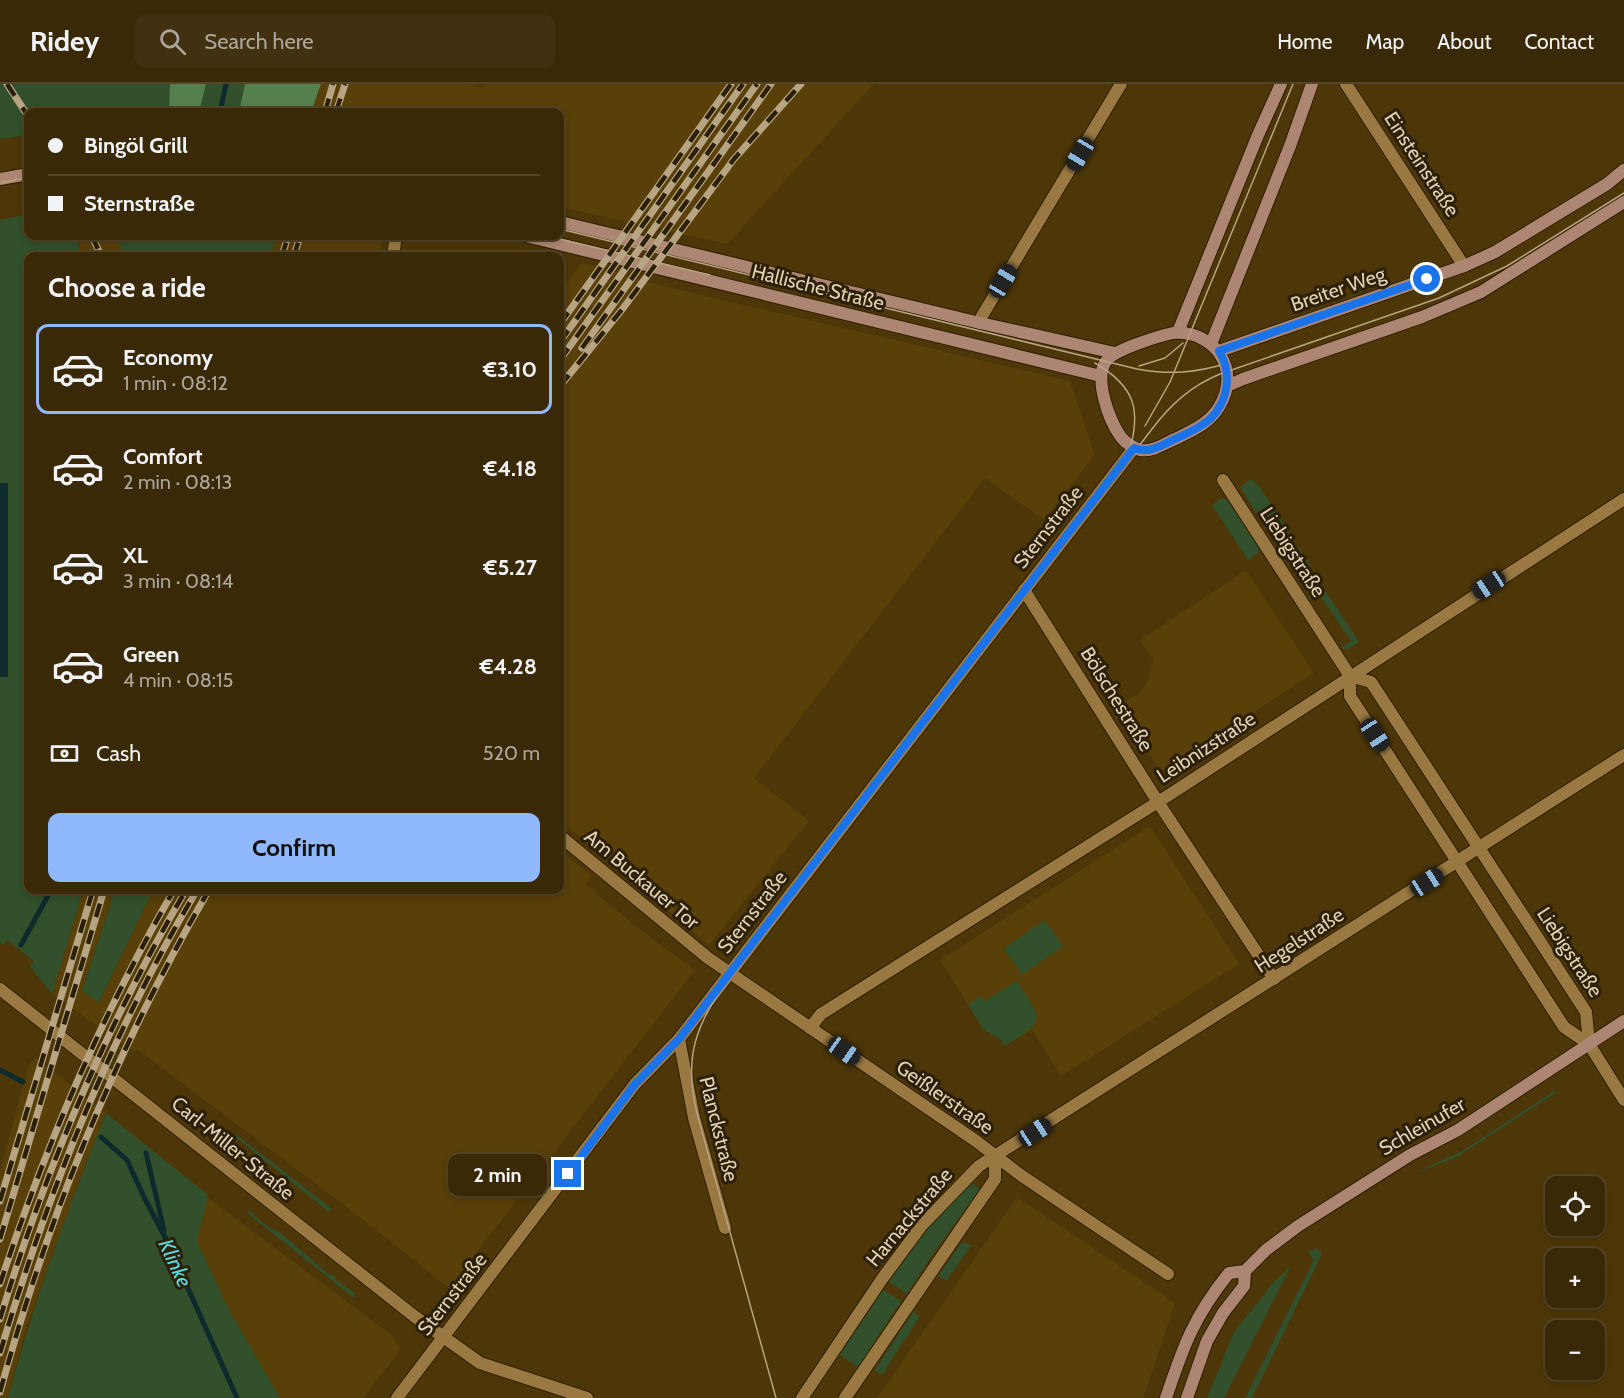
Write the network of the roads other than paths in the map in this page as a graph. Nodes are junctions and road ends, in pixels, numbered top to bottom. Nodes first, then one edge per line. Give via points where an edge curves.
1 (1121, 84) edge
2 (1281, 84) edge
3 (1312, 84) edge
4 (1346, 84) edge
5 (1624, 170) edge
6 (24, 175) edge
7 (0, 179) edge
8 (1624, 202) edge
9 (564, 223) edge
10 (542, 240) edge
11 (1464, 266) junction
12 (980, 323) junction
13 (1178, 332) junction
14 (1215, 347) junction
15 (1115, 353) junction
16 (1101, 376) junction
17 (1227, 387) junction
18 (1134, 448) junction
19 (1223, 480) dead end
20 (1624, 499) edge
21 (1024, 590) junction
22 (1350, 676) junction
23 (1624, 755) edge
24 (1158, 802) junction
25 (564, 839) edge
26 (1479, 847) junction
27 (1458, 862) junction
28 (729, 973) junction
29 (1274, 979) junction
30 (0, 989) edge
31 (1624, 1021) edge
32 (810, 1028) junction
33 (679, 1039) junction
34 (1589, 1044) junction
35 (1624, 1100) edge
36 (995, 1157) junction
37 (725, 1228) dead end
38 (1245, 1271) junction
39 (1168, 1274) dead end
40 (443, 1336) junction
41 (397, 1398) edge
42 (587, 1398) edge
43 (802, 1398) edge
44 (846, 1398) edge
45 (1166, 1398) edge
46 (1187, 1398) edge

1 - 12 street
2 - 13 main road
3 - 14 main road
4 - 11 street, Einsteinstraße
5 - 11 main road, Breiter Weg via 1495,252
6 - 7 main road
8 - 17 main road via 1481,292
9 - 12 main road, Hallische Straße
10 - 16 main road, Hallische Straße
11 - 14 main road, Breiter Weg
12 - 15 main road, Hallische Straße
13 - 14 main road via 1197,336
13 - 15 main road
14 - 17 main road via 1227,371
15 - 16 main road via 1104,364
16 - 18 main road via 1116,428
17 - 18 main road via 1220,406 1203,424 1150,450
18 - 21 street, Sternstraße
19 - 22 street, Liebigstraße
20 - 22 street, Leibnizstraße
21 - 24 street, Bölschestraße
21 - 28 street, Sternstraße
22 - 24 street, Leibnizstraße
22 - 26 street, Liebigstraße via 1371,682
22 - 27 street, Liebigstraße via 1350,696
23 - 26 street, Hegelstraße
24 - 29 street, Bölschestraße
24 - 32 street, Leibnizstraße via 821,1014
25 - 28 street, Am Buckauer Tor
26 - 27 street, Hegelstraße
26 - 34 street, Liebigstraße via 1586,1012
27 - 29 street, Hegelstraße
27 - 34 street, Liebigstraße via 1564,1027
28 - 32 street, Geißlerstraße
28 - 33 street, Sternstraße
29 - 36 street, Hegelstraße
30 - 40 street, Carl-Miller-Straße
31 - 34 main road, Schleinufer
32 - 36 street, Geißlerstraße
33 - 37 street, Planckstraße via 694,1118
33 - 40 street, Sternstraße via 635,1084
34 - 35 street
34 - 38 main road, Schleinufer via 1458,1130 1410,1155 1298,1226
36 - 39 street, Geißlerstraße
36 - 43 street, Harnackstraße via 979,1166 922,1225
36 - 44 street via 995,1179
38 - 45 main road, Schleinufer via 1229,1273 1205,1304 1186,1338
38 - 46 main road, Schleinufer via 1244,1286 1223,1313 1203,1351
40 - 41 street, Sternstraße
40 - 42 street, Carl-Miller-Straße via 480,1363

